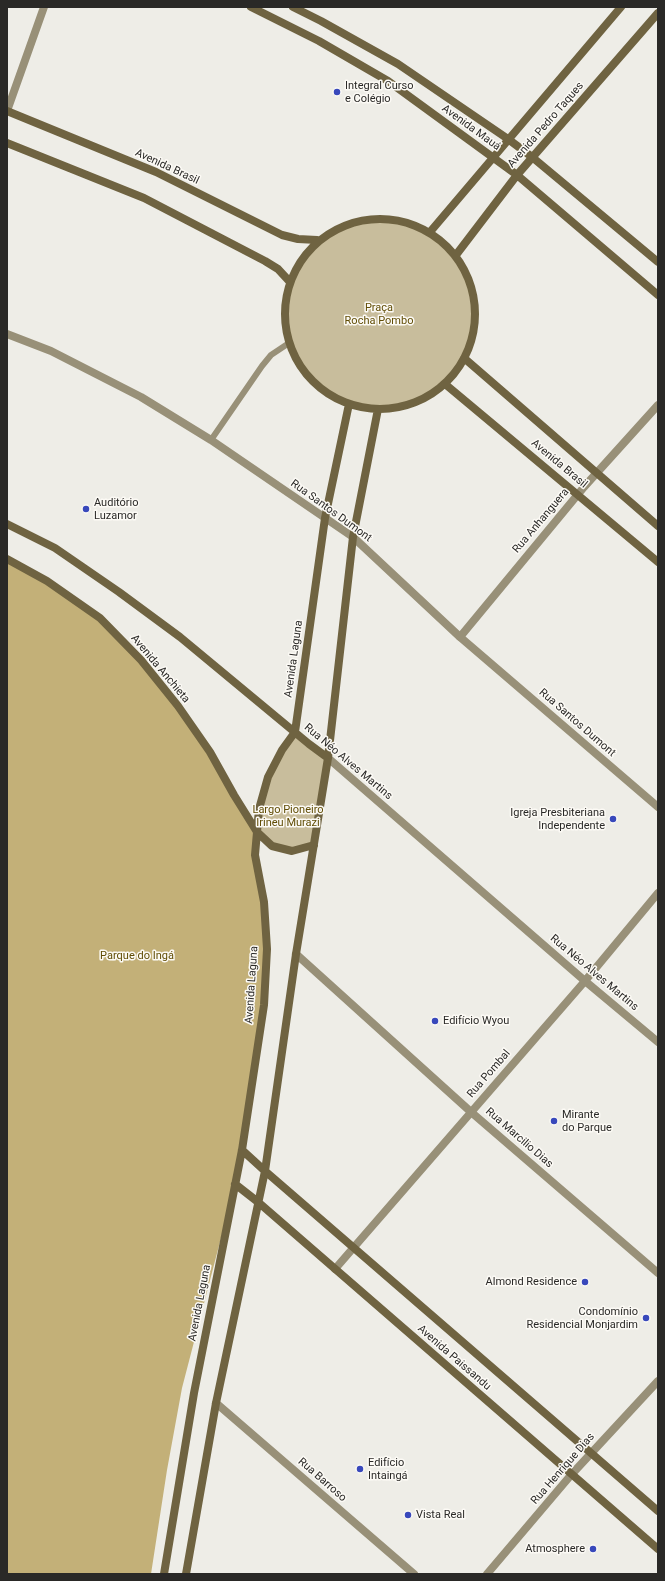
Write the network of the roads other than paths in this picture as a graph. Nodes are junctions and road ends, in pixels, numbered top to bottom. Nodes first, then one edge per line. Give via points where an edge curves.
1 (44, 7) edge
2 (250, 7) edge
3 (293, 7) edge
4 (621, 7) edge
5 (658, 13) edge
6 (7, 111) edge
7 (508, 139) junction
8 (7, 142) edge
9 (492, 157) junction
10 (532, 157) junction
11 (517, 175) junction
12 (430, 232) junction
13 (318, 240) junction
14 (456, 255) junction
15 (658, 262) edge
16 (290, 282) junction
17 (658, 295) edge
18 (7, 334) edge
19 (289, 343) junction
20 (464, 358) junction
21 (445, 384) junction
22 (349, 404) junction
23 (658, 405) edge
24 (378, 409) junction
25 (211, 440) junction
26 (596, 473) junction
27 (578, 494) junction
28 (326, 518) junction
29 (7, 524) edge
30 (658, 526) edge
31 (353, 537) junction
32 (7, 559) edge
33 (658, 562) edge
34 (460, 637) junction
35 (295, 732) junction
36 (328, 758) junction
37 (658, 807) edge
38 (257, 832) junction
39 (314, 845) junction
40 (658, 893) edge
41 (296, 954) junction
42 (585, 981) junction
43 (658, 1042) edge
44 (471, 1112) junction
45 (242, 1150) junction
46 (265, 1171) junction
47 (235, 1184) junction
48 (258, 1202) junction
49 (354, 1248) junction
50 (335, 1269) junction
51 (658, 1273) edge
52 (658, 1381) edge
53 (216, 1403) junction
54 (591, 1454) junction
55 (571, 1475) junction
56 (658, 1511) edge
57 (658, 1549) edge
58 (164, 1574) edge
59 (186, 1574) edge
60 (414, 1574) edge
61 (487, 1574) edge

1 - 6 street
2 - 9 main road, Avenida Mauá via 319,41 388,82
3 - 7 main road, Avenida Mauá via 398,64
4 - 7 main road, Avenida Pedro Taques
5 - 10 main road, Avenida Pedro Taques
6 - 13 main road, Avenida Brasil via 156,172 282,235
7 - 9 main road, Avenida Pedro Taques
7 - 10 main road, Avenida Mauá
8 - 16 main road via 144,198 278,269
9 - 11 main road, Avenida Mauá
9 - 12 main road, Avenida Pedro Taques
10 - 11 main road, Avenida Pedro Taques
10 - 15 main road, Avenida Mauá
11 - 14 main road, Avenida Pedro Taques
11 - 17 main road, Avenida Mauá
12 - 13 main road via 406,223 382,219 358,222 335,230
12 - 14 main road
13 - 16 main road via 300,258
14 - 20 main road via 467,276 474,304 473,334
16 - 19 main road via 284,313
18 - 25 street, Rua Santos Dumont via 58,354 141,397
19 - 22 main road via 303,371 326,392
19 - 25 lane via 271,355 262,366
20 - 21 main road
20 - 26 main road, Avenida Brasil
21 - 24 main road via 414,403
21 - 27 main road, Avenida Brasil
22 - 24 main road
22 - 28 main road, Avenida Laguna
23 - 26 street, Rua Anhanguera
24 - 31 main road
25 - 28 street, Rua Santos Dumont
26 - 27 street, Rua Anhanguera
26 - 30 main road, Avenida Brasil
27 - 33 main road, Avenida Brasil
27 - 34 street, Rua Anhanguera
28 - 31 street, Rua Santos Dumont
28 - 35 main road, Avenida Laguna
29 - 35 main road, Rua Néo Alves Martins via 55,548 119,592 198,652
31 - 34 street, Rua Santos Dumont
31 - 36 main road
32 - 38 main road, Avenida Anchieta via 47,581 100,618 141,660 210,752
34 - 37 street, Rua Santos Dumont
35 - 36 main road, Rua Néo Alves Martins
35 - 38 main road, Avenida Laguna via 268,777 259,809
36 - 39 main road
36 - 42 street, Rua Néo Alves Martins
38 - 39 main road, Avenida Anchieta via 272,846 292,851
38 - 45 main road, Avenida Laguna via 255,855 264,902 267,949 264,1005
39 - 41 main road
40 - 42 street, Rua Pombal
41 - 44 street, Rua Marcilio Dias
41 - 46 main road
42 - 43 street, Rua Néo Alves Martins
42 - 44 street, Rua Pombal
44 - 49 street, Rua Pombal
44 - 51 street, Rua Marcilio Dias
45 - 46 main road, Avenida Paissandu
45 - 47 main road, Avenida Laguna
46 - 48 main road
46 - 49 main road, Avenida Paissandu
47 - 48 main road, Avenida Paissandu
47 - 58 main road, Avenida Laguna via 194,1393
48 - 50 main road, Avenida Paissandu
48 - 53 main road
49 - 50 street, Rua Pombal
49 - 54 main road, Avenida Paissandu
50 - 55 main road, Avenida Paissandu
52 - 54 street, Rua Henrique Dias
53 - 59 main road
53 - 60 street, Rua Barroso
54 - 55 street, Rua Henrique Dias
54 - 56 main road, Avenida Paissandu
55 - 57 main road, Avenida Paissandu
55 - 61 street, Rua Henrique Dias

